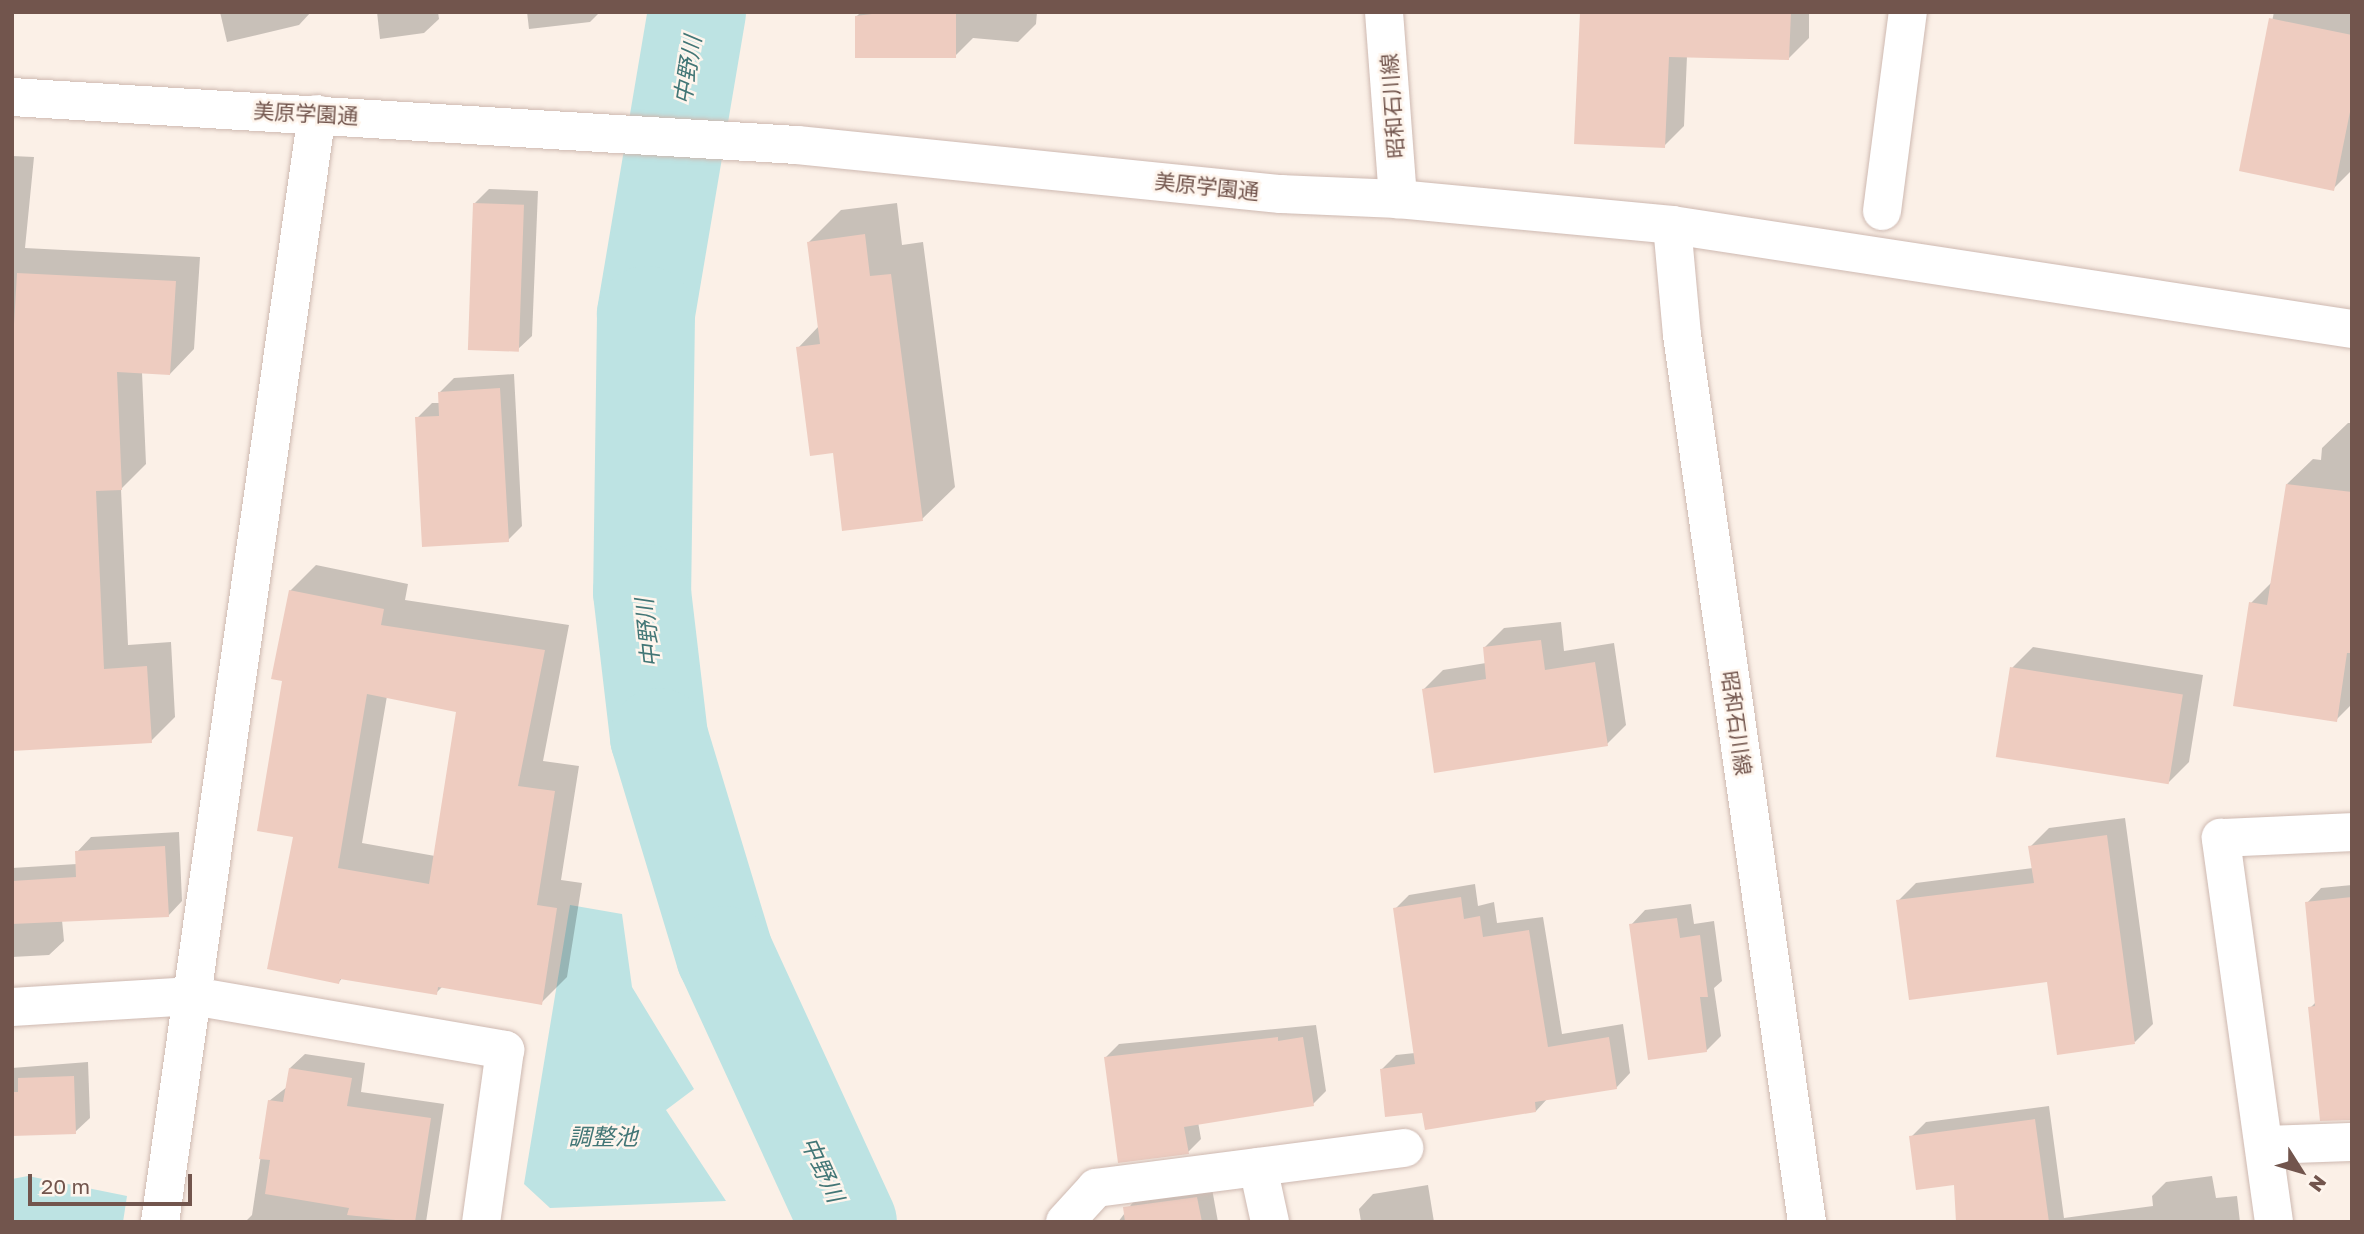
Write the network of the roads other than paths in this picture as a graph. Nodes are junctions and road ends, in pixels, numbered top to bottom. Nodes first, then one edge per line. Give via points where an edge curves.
1 (1384, 12) edge
2 (1908, 12) edge
3 (12, 97) edge
4 (317, 114) junction
5 (1398, 199) junction
6 (1882, 211) dead end
7 (1672, 225) junction
8 (2352, 329) edge
9 (2352, 832) edge
10 (193, 996) junction
11 (12, 1007) edge
12 (2352, 1142) edge
13 (2264, 1145) junction
14 (1404, 1147) dead end
15 (1258, 1167) junction
16 (160, 1222) edge
17 (481, 1222) edge
18 (1065, 1222) edge
19 (1270, 1222) edge
20 (1807, 1222) edge
21 (2274, 1222) edge

1 - 5 street, 昭和石川線
2 - 6 street
3 - 4 street, 美原学園通
4 - 5 street, 美原学園通 via 743,143 1281,194
4 - 10 street
5 - 7 street, 美原学園通
7 - 8 street, 美原学園通
7 - 20 street, 昭和石川線 via 1682,335
9 - 13 street via 2221,838
10 - 11 street
10 - 16 street
10 - 17 street via 505,1050
12 - 13 street
13 - 21 street
14 - 15 street
15 - 18 street via 1096,1188
15 - 19 street

